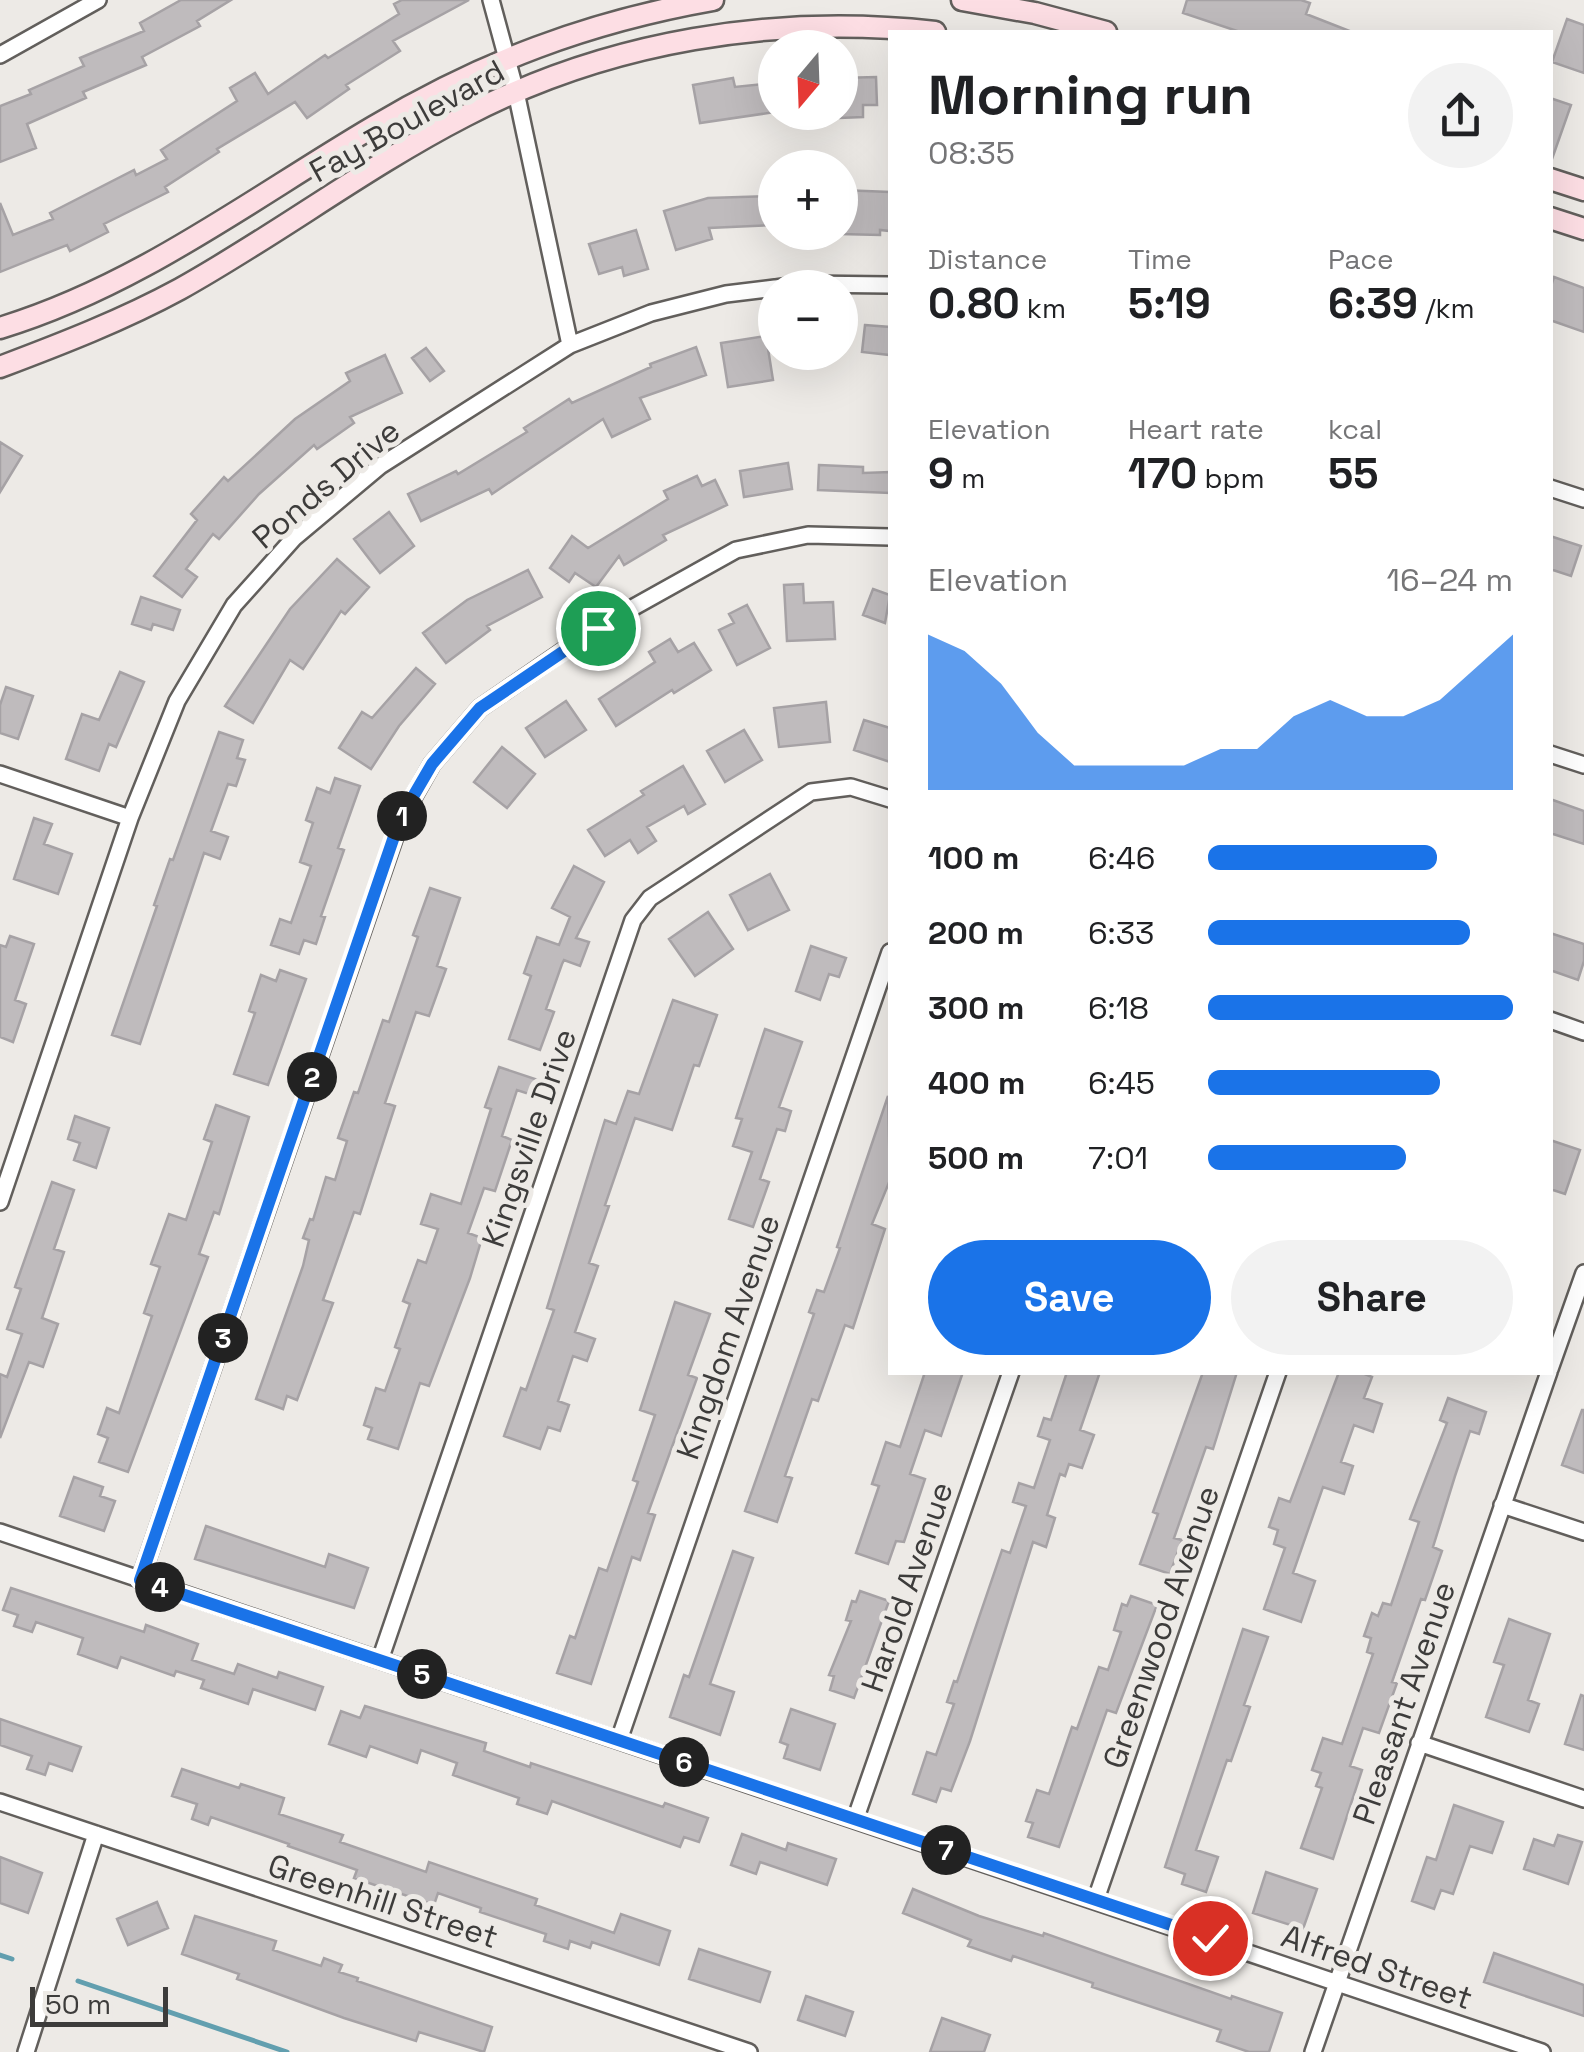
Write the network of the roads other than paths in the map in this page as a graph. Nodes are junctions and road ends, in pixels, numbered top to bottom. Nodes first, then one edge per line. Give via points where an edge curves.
1 (98, 0) edge
2 (492, 0) edge
3 (713, 0) edge
4 (962, 0) edge
5 (904, 30) edge
6 (1099, 30) edge
7 (0, 56) edge
8 (505, 58) junction
9 (516, 92) junction
10 (1553, 179) edge
11 (1584, 190) edge
12 (1553, 219) edge
13 (1584, 229) edge
14 (858, 285) edge
15 (888, 285) edge
16 (758, 290) edge
17 (0, 328) edge
18 (570, 345) junction
19 (0, 367) edge
20 (1553, 489) edge
21 (1584, 499) edge
22 (888, 537) edge
23 (1553, 755) edge
24 (1584, 765) edge
25 (0, 774) edge
26 (888, 798) edge
27 (130, 818) junction
28 (888, 958) edge
29 (1553, 1021) edge
30 (1584, 1032) edge
31 (0, 1202) edge
32 (1584, 1273) edge
33 (1553, 1360) edge
34 (1009, 1375) edge
35 (1277, 1375) edge
36 (1548, 1375) edge
37 (1502, 1505) junction
38 (0, 1532) edge
39 (1584, 1532) edge
40 (140, 1580) junction
41 (380, 1660) junction
42 (618, 1740) junction
43 (1420, 1744) junction
44 (1584, 1799) edge
45 (0, 1802) edge
46 (855, 1820) junction
47 (96, 1834) junction
48 (1096, 1899) junction
49 (1336, 1982) junction
50 (26, 2052) edge
51 (749, 2052) edge
52 (1313, 2052) edge
53 (1542, 2052) edge

1 - 7 street
2 - 8 street
3 - 8 main road, Fay Boulevard via 644,12
4 - 6 main road
5 - 9 main road, Fay Boulevard via 828,25 691,38 580,67
8 - 9 street
8 - 17 main road, Fay Boulevard via 373,126 116,283
9 - 18 street
9 - 19 main road, Fay Boulevard via 404,150 177,290
10 - 11 main road
12 - 13 main road
14 - 15 street, Ponds Drive
16 - 18 street, Ponds Drive via 652,313
18 - 27 street, Ponds Drive via 380,466 294,538 234,606 177,701
20 - 21 street
22 - 40 street via 808,535 736,550 598,628 480,708 432,764 400,819
23 - 24 street
25 - 27 street
26 - 41 street, Kingsville Drive via 851,788 811,792 650,898 633,920
27 - 31 street, Ponds Drive
28 - 42 street, Kingdom Avenue
29 - 30 street
32 - 33 street, Pleasant Avenue
34 - 46 street, Harold Avenue
35 - 48 street, Greenwood Avenue
36 - 37 street, Pleasant Avenue
37 - 39 street
37 - 43 street, Pleasant Avenue
38 - 40 street, Alfred Street
40 - 41 street, Alfred Street
41 - 42 street, Alfred Street
42 - 46 street, Alfred Street
43 - 44 street
43 - 49 street, Pleasant Avenue
45 - 47 street, Greenhill Street
46 - 48 street, Alfred Street
47 - 50 street
47 - 51 street, Greenhill Street
48 - 49 street, Alfred Street
49 - 52 street, Pleasant Avenue
49 - 53 street, Alfred Street

